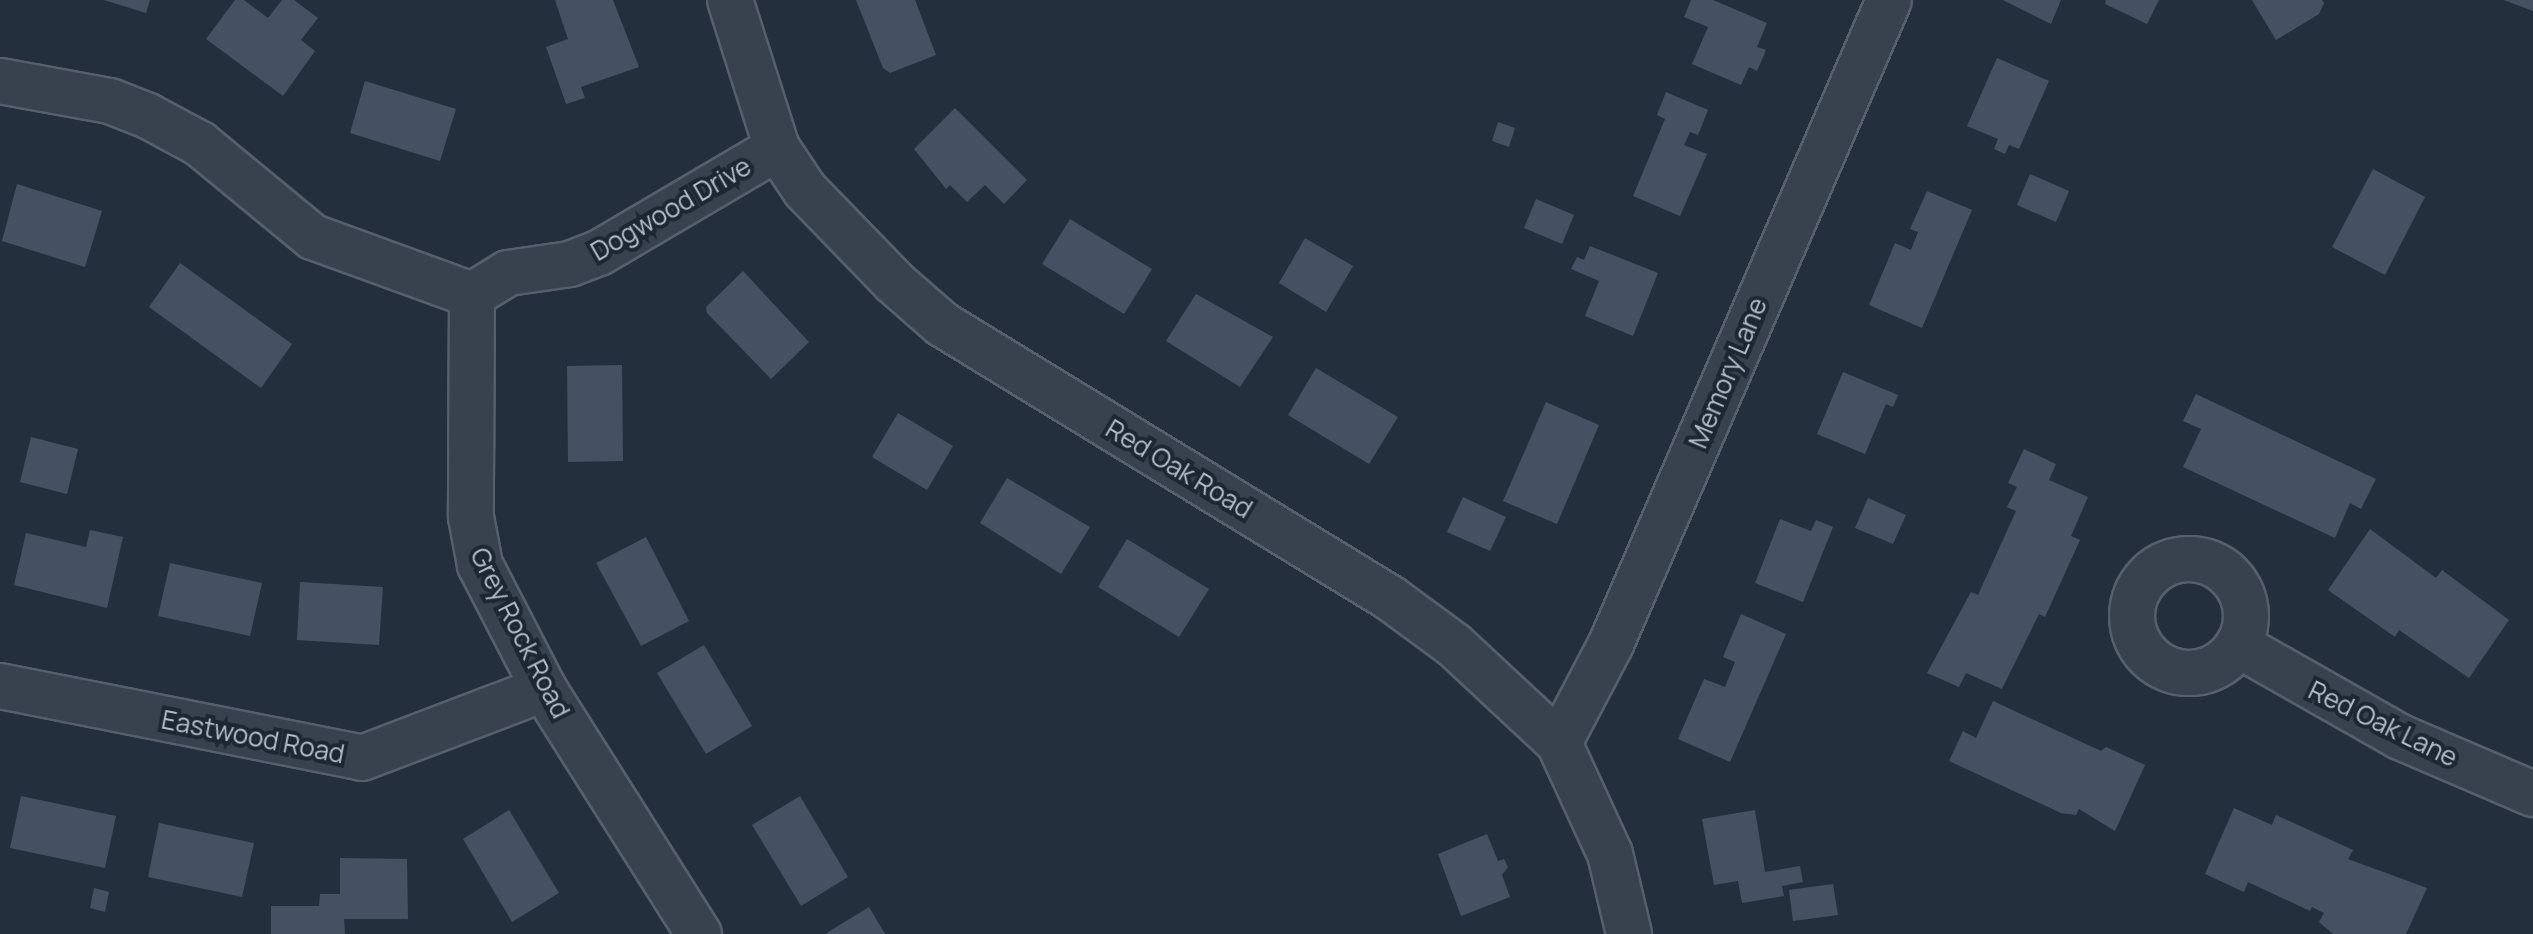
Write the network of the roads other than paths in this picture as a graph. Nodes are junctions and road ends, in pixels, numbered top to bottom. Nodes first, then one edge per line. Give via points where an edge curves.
1 (730, 0) edge
2 (1889, 0) edge
3 (0, 81) edge
4 (777, 148) junction
5 (472, 295) junction
6 (2238, 645) dead end
7 (0, 686) edge
8 (544, 689) junction
9 (1559, 743) junction
10 (2533, 794) edge
11 (699, 934) edge
12 (1629, 934) edge

1 - 4 street, Red Oak Road
2 - 9 street, Memory Lane via 1611,644
3 - 5 street via 110,101 148,116 200,144 313,237
4 - 5 street, Dogwood Drive via 599,253 570,264 508,273
4 - 9 street, Red Oak Road via 805,190 850,239 942,324 1390,598 1454,645
5 - 8 street, Grey Rock Road via 472,544
6 - 10 street, Red Oak Lane via 2400,737
7 - 8 street, Eastwood Road via 362,758
8 - 11 street, Grey Rock Road
9 - 12 street, Red Oak Road via 1610,854

